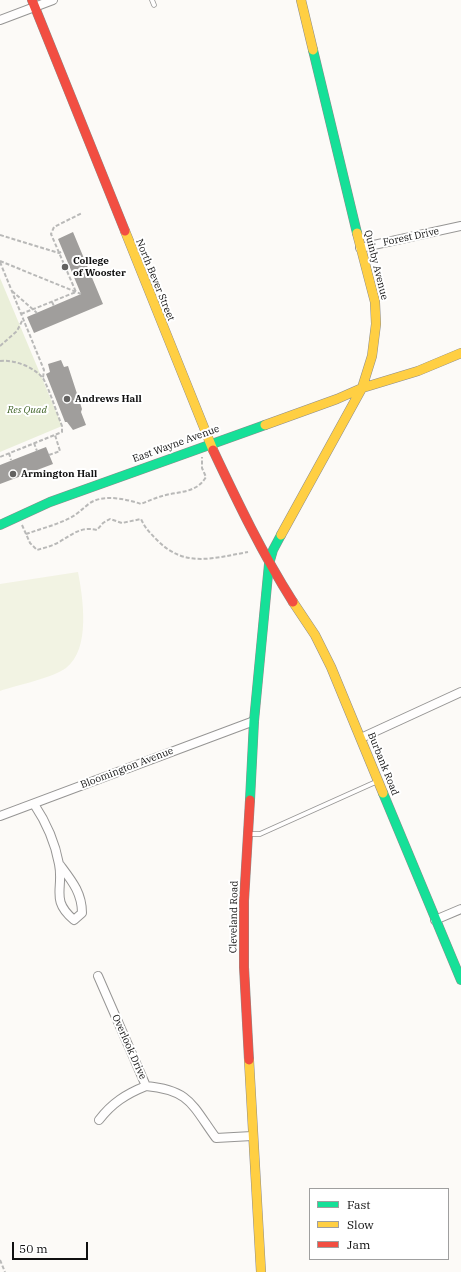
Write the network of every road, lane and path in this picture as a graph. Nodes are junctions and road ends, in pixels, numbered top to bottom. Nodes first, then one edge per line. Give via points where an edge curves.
1 (53, 0) edge
2 (152, 0) edge
3 (301, 0) edge
4 (34, 3) edge
5 (154, 5) dead end
6 (0, 20) edge
7 (82, 213) dead end
8 (461, 226) edge
9 (0, 235) edge
10 (360, 248) junction
11 (63, 251) dead end
12 (59, 253) junction
13 (0, 261) edge
14 (11, 290) junction
15 (76, 292) junction
16 (81, 294) dead end
17 (52, 302) junction
18 (54, 306) dead end
19 (34, 309) junction
20 (36, 313) dead end
21 (21, 314) junction
22 (23, 319) junction
23 (0, 346) edge
24 (461, 353) edge
25 (0, 361) edge
26 (43, 379) junction
27 (362, 388) junction
28 (52, 389) dead end
29 (48, 391) junction
30 (55, 435) junction
31 (34, 443) junction
32 (210, 444) junction
33 (37, 451) dead end
34 (9, 453) junction
35 (202, 454) dead end
36 (50, 455) dead end
37 (0, 457) edge
38 (12, 460) dead end
39 (18, 517) junction
40 (0, 525) edge
41 (26, 534) junction
42 (248, 552) dead end
43 (269, 564) junction
44 (461, 692) edge
45 (254, 721) junction
46 (361, 738) junction
47 (378, 781) junction
48 (34, 804) junction
49 (0, 816) edge
50 (247, 834) junction
51 (60, 865) junction
52 (461, 909) edge
53 (435, 920) junction
54 (98, 976) dead end
55 (461, 979) edge
56 (146, 1086) junction
57 (99, 1120) dead end
58 (252, 1136) junction
59 (0, 1260) edge
60 (5, 1272) edge
61 (261, 1272) edge

1 - 4 street
2 - 5 lane
3 - 10 main road, Quinby Avenue
4 - 6 street
4 - 32 main road, North Bever Street
7 - 12 path via 54,227 51,234
8 - 10 street, Forest Drive
9 - 12 path
10 - 27 main road, Quinby Avenue via 375,303 374,347
11 - 12 path
12 - 15 path
13 - 14 path
13 - 15 path
14 - 19 path
14 - 21 path
15 - 16 path
15 - 17 path
17 - 18 path
17 - 19 path
19 - 20 path
19 - 21 path
21 - 22 path
22 - 23 path via 17,331
22 - 26 path via 44,370
24 - 27 main road, East Wayne Avenue via 418,371
25 - 26 path via 31,369
26 - 29 path
27 - 32 main road, East Wayne Avenue via 338,399
27 - 43 main road, Quinby Avenue via 273,550
28 - 29 path
29 - 30 path via 62,426 62,432
30 - 31 path
30 - 36 path via 60,451
31 - 33 path
31 - 34 path
32 - 39 main road, East Wayne Avenue via 50,502
32 - 43 main road, North Bever Street
34 - 37 path
34 - 38 path
35 - 41 path via 202,468 206,477 203,483 193,490 160,496 141,504 122,498 99,500 90,503 70,518
39 - 40 main road, East Wayne Avenue
39 - 41 path
41 - 42 path via 37,550 60,542 74,532 88,528 97,530 110,519 122,523 141,519 146,529 166,550 182,557 194,560
43 - 45 main road, Cleveland Road
43 - 46 main road, Burbank Road via 315,635
44 - 46 street
45 - 48 street, Bloomington Avenue
45 - 50 main road, Cleveland Road
46 - 47 main road, Burbank Road
47 - 50 lane via 260,834
47 - 53 main road, Burbank Road
48 - 49 street, Bloomington Avenue
48 - 51 street via 54,843
50 - 58 main road, Cleveland Road via 244,967
51 - 51 street via 77,888 82,902 82,913 74,920 60,904
52 - 53 street
53 - 55 main road, Burbank Road
54 - 56 street, Overlook Drive
56 - 57 street, Overlook Drive via 123,1096
56 - 58 street via 164,1088 186,1097 216,1138
58 - 61 main road, Cleveland Road
59 - 60 path

